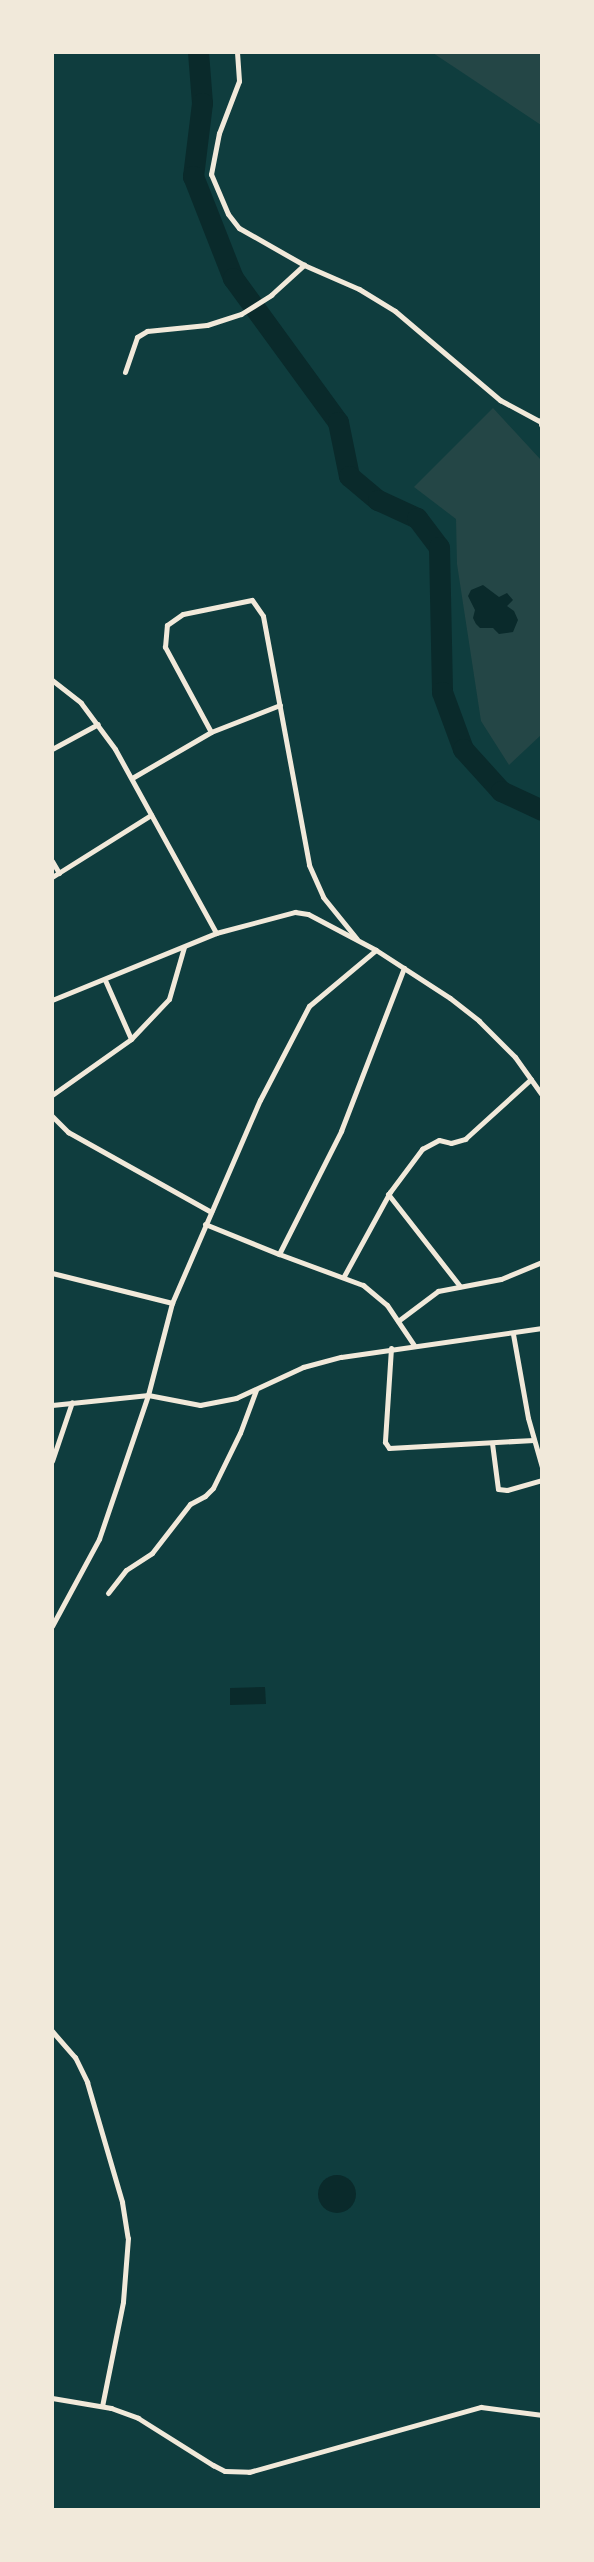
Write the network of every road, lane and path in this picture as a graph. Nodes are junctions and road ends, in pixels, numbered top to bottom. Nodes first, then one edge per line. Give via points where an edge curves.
1 (237, 52) edge
2 (304, 265) junction
3 (125, 372) dead end
4 (541, 422) edge
5 (52, 680) edge
6 (280, 705) junction
7 (98, 724) junction
8 (211, 732) junction
9 (52, 749) edge
10 (132, 778) junction
11 (151, 815) junction
12 (52, 861) edge
13 (59, 873) junction
14 (52, 877) edge
15 (216, 933) junction
16 (357, 939) junction
17 (184, 947) junction
18 (376, 950) junction
19 (404, 968) junction
20 (105, 980) junction
21 (52, 1000) edge
22 (131, 1039) junction
23 (531, 1079) junction
24 (541, 1095) edge
25 (52, 1096) edge
26 (52, 1116) edge
27 (388, 1194) junction
28 (211, 1212) junction
29 (205, 1224) junction
30 (279, 1254) junction
31 (541, 1262) edge
32 (52, 1273) edge
33 (344, 1276) junction
34 (460, 1286) junction
35 (172, 1303) junction
36 (398, 1321) junction
37 (541, 1328) edge
38 (513, 1334) junction
39 (414, 1345) junction
40 (391, 1348) junction
41 (256, 1390) junction
42 (148, 1395) junction
43 (72, 1402) junction
44 (52, 1405) edge
45 (534, 1440) junction
46 (492, 1443) junction
47 (52, 1461) edge
48 (541, 1467) edge
49 (541, 1480) edge
50 (108, 1593) dead end
51 (52, 1626) edge
52 (52, 2031) edge
53 (52, 2398) edge
54 (102, 2406) junction
55 (541, 2415) edge

1 - 2 street via 239,81 216,145 211,174 215,187 239,228
2 - 3 street via 241,314 207,325 146,331 137,337
2 - 4 street via 395,311 500,400
5 - 7 street
6 - 8 street
6 - 8 street via 257,604 252,600 183,614 167,625 165,647
6 - 16 street via 309,865 323,897
7 - 9 street
7 - 10 street
8 - 10 street
10 - 11 street
11 - 13 street
11 - 15 street
12 - 13 street
13 - 14 street
15 - 16 street via 295,912
15 - 17 street
16 - 18 street
17 - 20 street
17 - 22 street via 169,999
18 - 19 street
18 - 28 street via 303,1015
19 - 23 street via 479,1021
19 - 30 street via 341,1131
20 - 21 street
20 - 22 street
22 - 25 street
23 - 24 street
23 - 27 street via 465,1139 430,1143
26 - 28 street via 68,1132
27 - 33 street
27 - 34 street
28 - 29 street
29 - 30 street
29 - 35 street
30 - 33 street
31 - 34 street via 502,1279
32 - 35 street
33 - 36 street via 378,1295
34 - 36 street via 433,1294
35 - 42 street
36 - 39 street
37 - 38 street
38 - 39 street
38 - 45 street
39 - 40 street
40 - 41 street via 316,1362
40 - 46 street via 386,1446
41 - 42 street via 200,1405
41 - 50 street via 213,1488 190,1504 152,1553 126,1570
42 - 43 street
42 - 51 street via 99,1539
43 - 44 street
43 - 47 street
45 - 46 street
45 - 48 street
46 - 49 street via 498,1489
52 - 54 street via 75,2057 87,2082 128,2238 123,2302
53 - 54 street
54 - 55 street via 138,2418 225,2471 248,2472 481,2407

